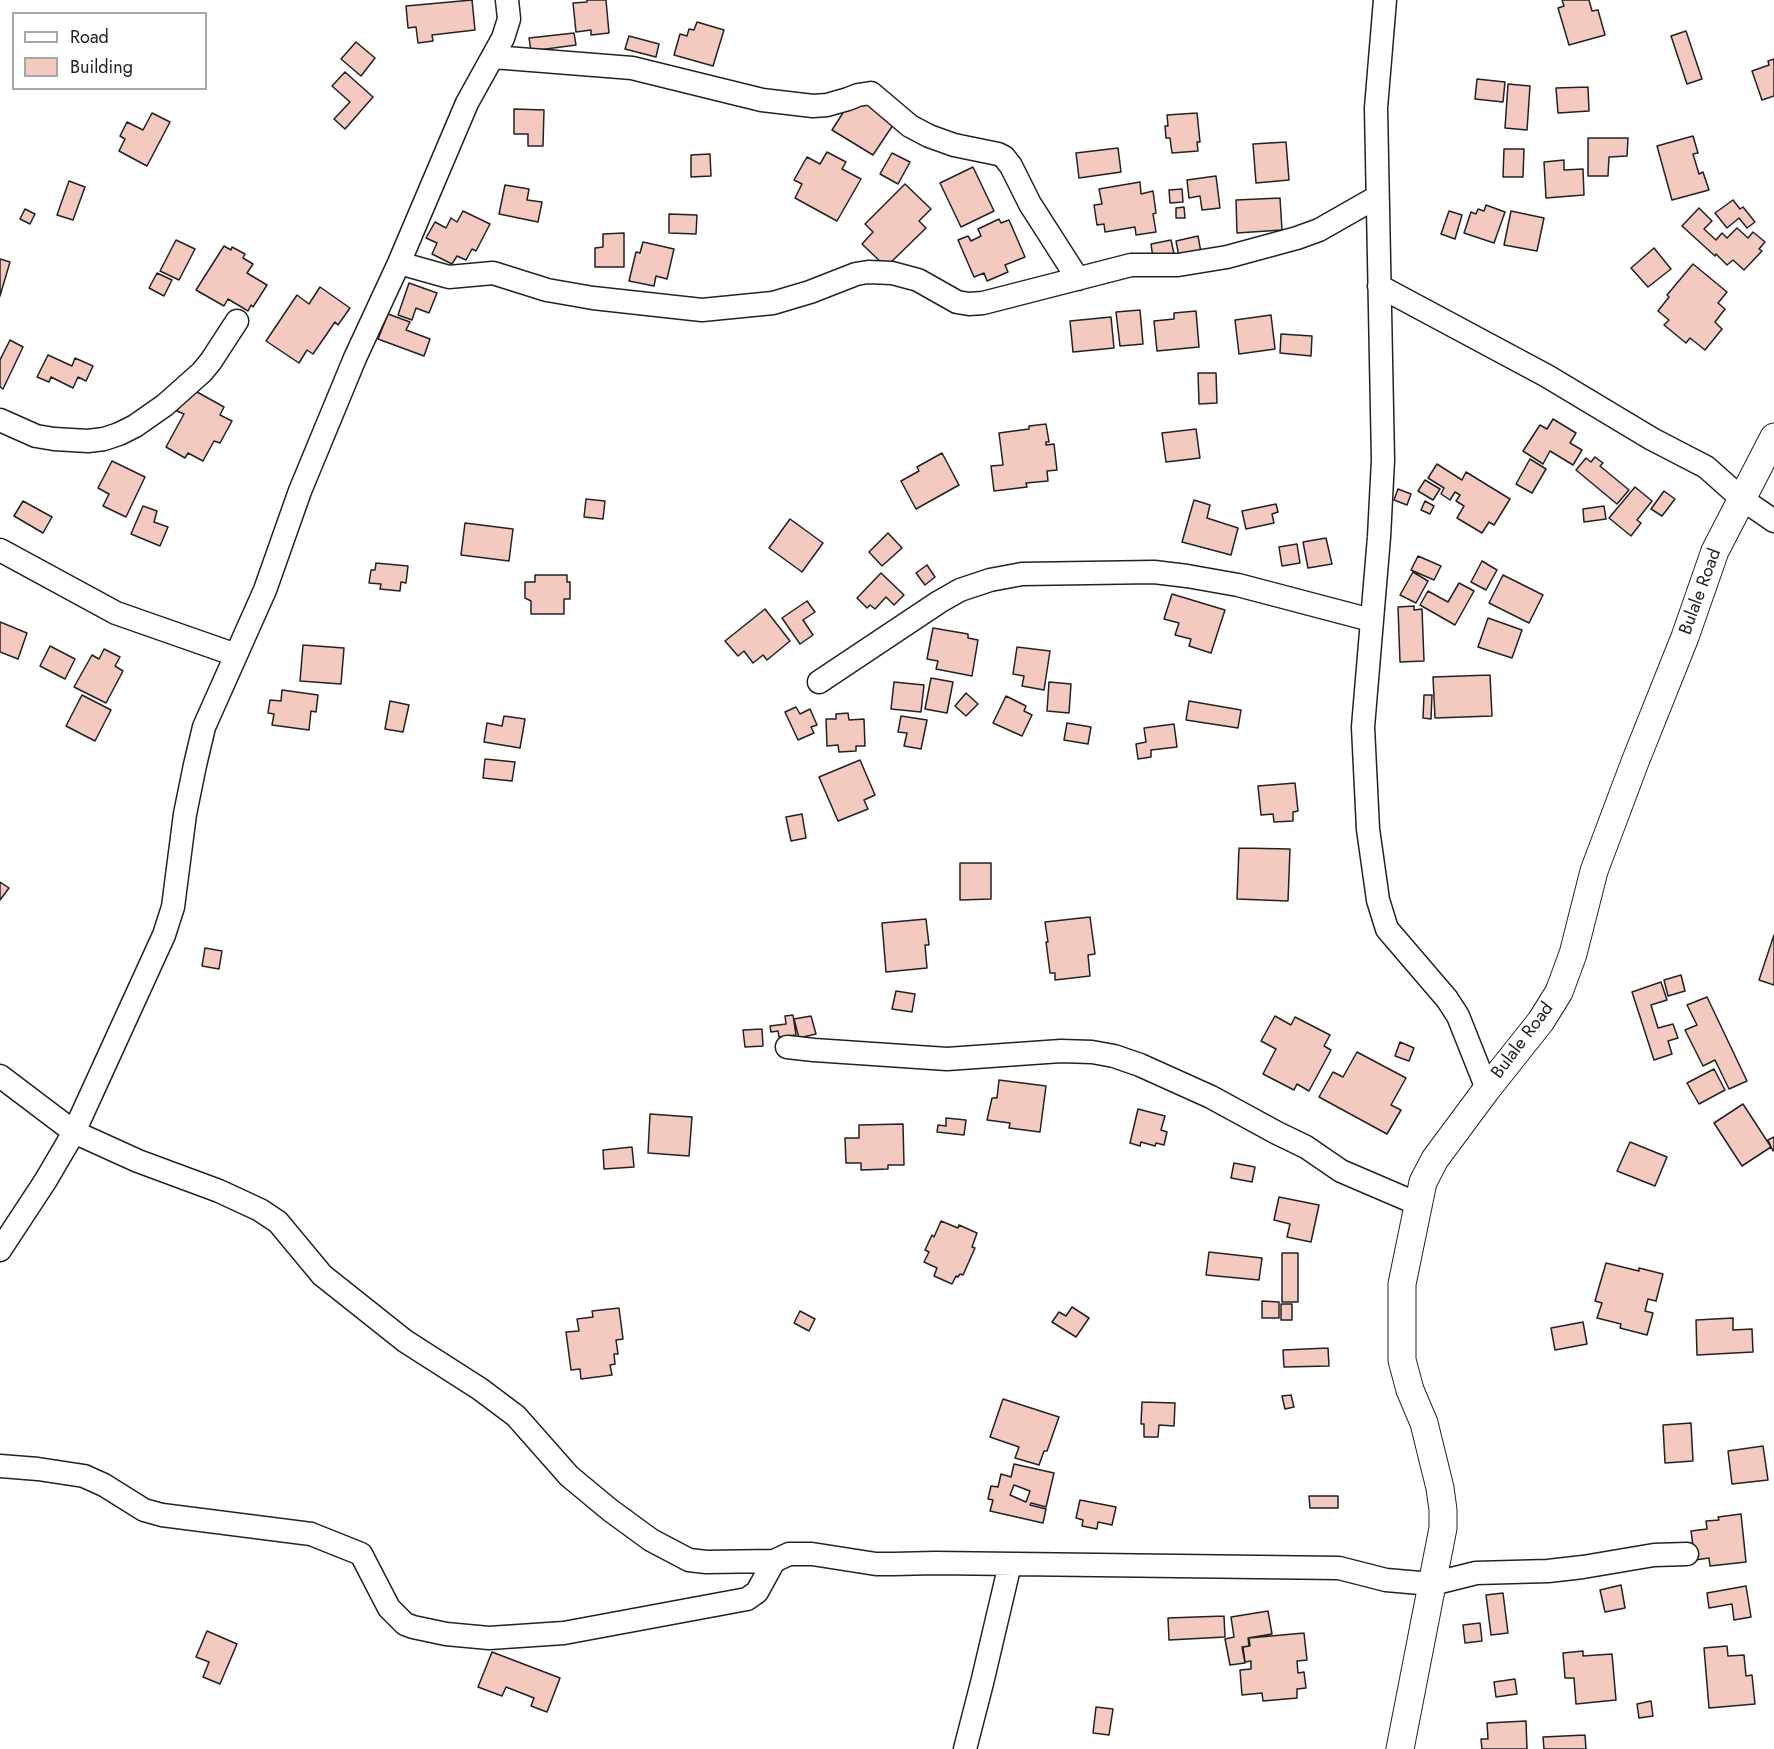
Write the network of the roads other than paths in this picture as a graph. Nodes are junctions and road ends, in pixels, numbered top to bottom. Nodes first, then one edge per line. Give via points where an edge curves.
1 (507, 0) edge
2 (1385, 0) edge
3 (493, 57) junction
4 (1377, 197) junction
5 (399, 263) junction
6 (1078, 279) junction
7 (1379, 286) junction
8 (237, 321) dead end
9 (0, 420) edge
10 (1774, 437) edge
11 (1742, 499) junction
12 (1774, 521) edge
13 (0, 550) edge
14 (1371, 620) junction
15 (236, 655) junction
16 (819, 682) dead end
17 (787, 1047) dead end
18 (0, 1076) edge
19 (1487, 1089) junction
20 (74, 1132) junction
21 (1418, 1204) junction
22 (0, 1250) edge
23 (0, 1466) edge
24 (1687, 1554) dead end
25 (774, 1561) junction
26 (1010, 1564) junction
27 (1432, 1584) junction
28 (965, 1749) edge
29 (1400, 1749) edge

1 - 3 street via 508,25
2 - 4 street via 1376,108
3 - 5 street via 467,103
3 - 6 street via 632,68 762,100 813,106 871,93 910,126 929,136 1004,157
4 - 6 street via 1319,230 1247,252 1178,265 1131,265
4 - 7 street
5 - 6 street via 449,277 493,273 547,290 702,310 773,303 868,272 906,276 957,302 969,304
5 - 15 street via 355,358
7 - 11 street via 1706,467
7 - 14 street via 1383,460
8 - 9 street via 202,372 165,405 119,434 88,441 64,440 36,436
10 - 11 street, Bulale Road
11 - 12 street
11 - 19 street, Bulale Road via 1715,551 1594,871 1559,992
13 - 15 street via 116,613
14 - 16 street via 1238,585 1187,576 1154,572 1022,574 960,590
14 - 19 street via 1363,727 1368,830 1381,910 1393,937 1458,1016
15 - 20 street via 204,727 185,814 173,908 164,935
17 - 21 street via 947,1059 1061,1051 1114,1056 1211,1097 1306,1147 1341,1171
18 - 20 street
19 - 21 street, Bulale Road via 1435,1159 1423,1182
20 - 22 street
20 - 25 street via 219,1191 278,1222 322,1275 405,1341 516,1416 569,1476 651,1540 689,1560
21 - 27 street, Bulale Road via 1402,1284 1402,1360 1424,1423 1443,1510
23 - 25 street via 84,1476 144,1510 162,1515 311,1534 362,1554 389,1608 405,1624 446,1634 489,1638 564,1633 747,1599 757,1593
24 - 27 street via 1654,1555 1548,1571 1476,1573
25 - 26 street via 789,1554 812,1554 876,1564
26 - 27 street via 1340,1568 1386,1580
26 - 28 street
27 - 29 street, Bulale Road

